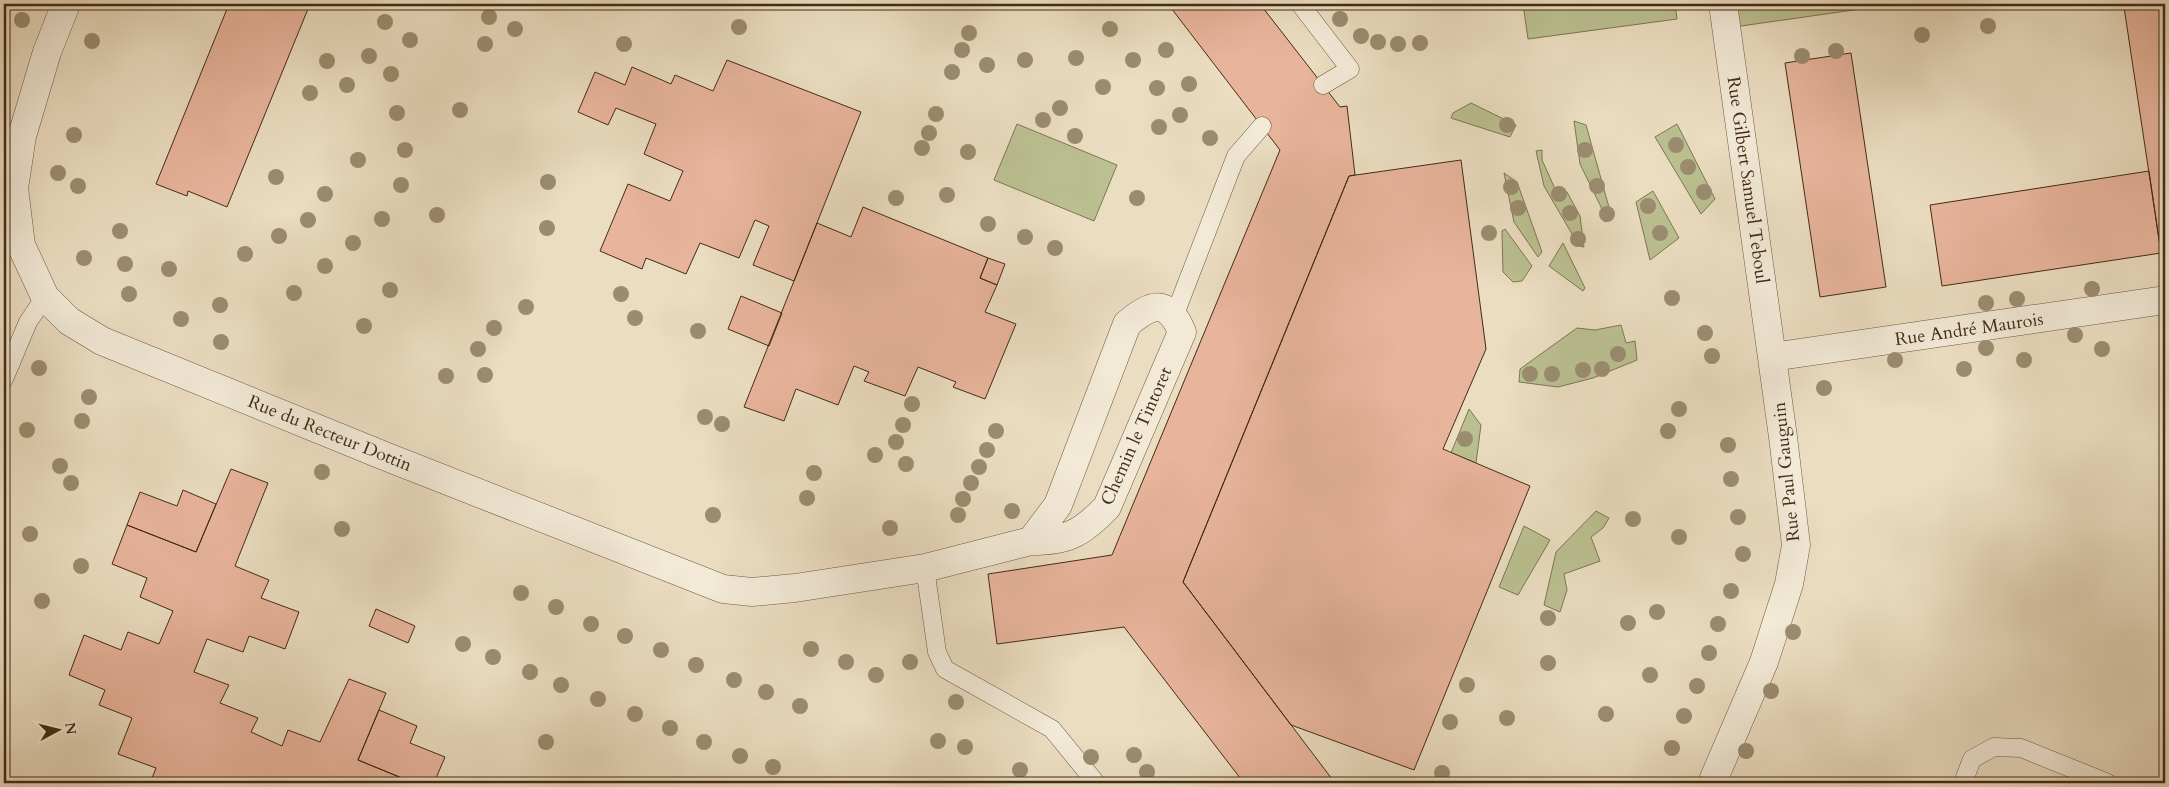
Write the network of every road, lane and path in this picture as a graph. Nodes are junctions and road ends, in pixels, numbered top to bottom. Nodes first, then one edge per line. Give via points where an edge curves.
1 (66, 4) edge
2 (1300, 4) edge
3 (1723, 4) edge
4 (1322, 85) dead end
5 (1262, 126) dead end
6 (45, 297) junction
7 (2165, 300) edge
8 (1174, 314) junction
9 (1772, 357) junction
10 (4, 379) edge
11 (1031, 541) junction
12 (925, 568) junction
13 (1096, 783) edge
14 (1712, 783) edge
15 (1964, 783) edge
16 (2108, 783) edge

1 - 6 street, Rue du Recteur Dottin via 47,52 22,136 14,188 21,245
2 - 4 lane via 1350,69
3 - 9 street, Rue Gilbert Samuel Teboul
5 - 8 lane via 1236,156
6 - 10 lane via 28,322
6 - 12 street, Rue du Recteur Dottin via 69,322 102,341 723,589 752,592 795,588
7 - 9 street, Rue André Maurois
8 - 11 street via 1162,308 1144,310 1127,324 1058,505
8 - 11 street, Chemin le Tintoret via 1182,332 1107,507 1088,526 1056,541
9 - 14 street, Rue Paul Gauguin via 1796,545 1789,584 1764,662
11 - 12 street, Chemin le Tintoret
12 - 13 lane via 937,652 945,669 1052,729
15 - 16 lane via 1972,759 1994,746 2021,748

